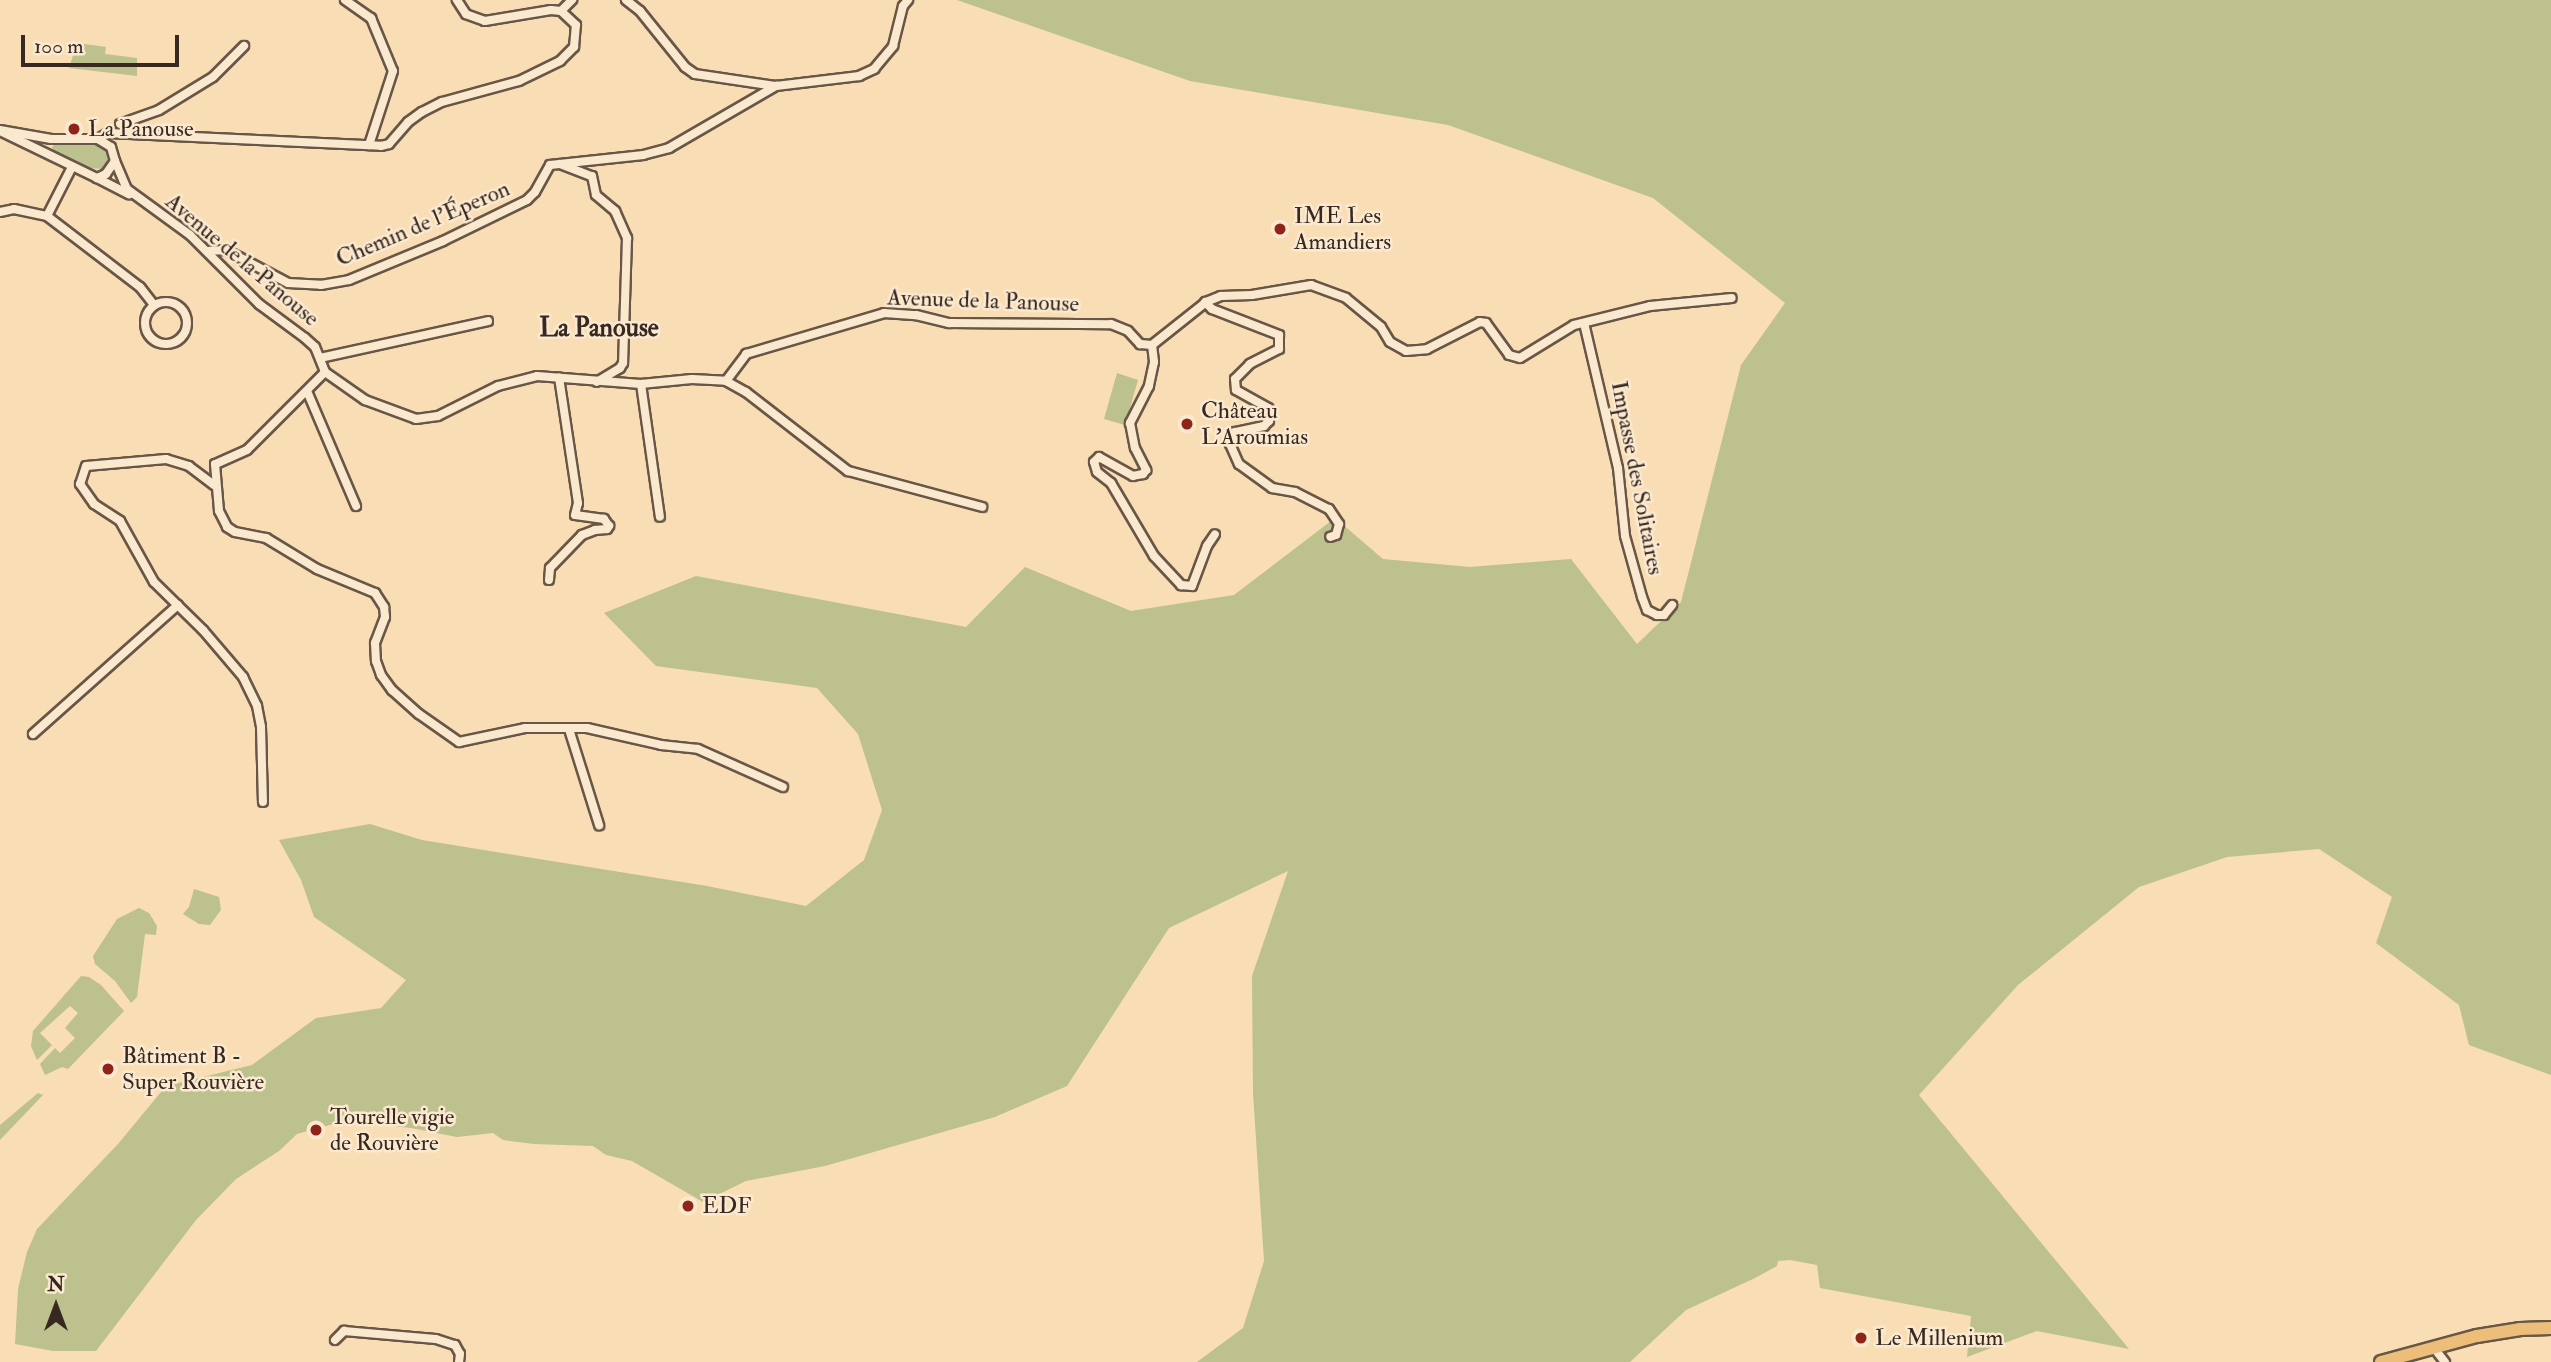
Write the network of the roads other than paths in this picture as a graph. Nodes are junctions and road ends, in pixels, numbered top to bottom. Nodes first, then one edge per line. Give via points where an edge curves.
1 (345, 0) edge
2 (457, 0) edge
3 (572, 0) edge
4 (626, 0) edge
5 (908, 0) edge
6 (561, 11) junction
7 (244, 46) dead end
8 (776, 86) junction
9 (120, 124) dead end
10 (0, 130) edge
11 (121, 135) junction
12 (51, 139) junction
13 (99, 139) junction
14 (369, 145) junction
15 (111, 147) junction
16 (48, 154) junction
17 (115, 161) junction
18 (558, 163) junction
19 (72, 167) junction
20 (97, 178) junction
21 (138, 198) junction
22 (0, 212) edge
23 (47, 216) junction
24 (207, 251) junction
25 (1732, 298) dead end
26 (1205, 302) junction
27 (154, 305) junction
28 (488, 321) dead end
29 (1584, 323) junction
30 (1152, 345) junction
31 (320, 358) junction
32 (325, 372) junction
33 (559, 377) junction
34 (726, 381) junction
35 (597, 382) junction
36 (640, 384) junction
37 (307, 391) junction
38 (215, 485) junction
39 (356, 506) dead end
40 (982, 507) dead end
41 (660, 517) dead end
42 (1215, 534) dead end
43 (1330, 537) dead end
44 (549, 580) dead end
45 (178, 605) junction
46 (1672, 605) dead end
47 (569, 729) junction
48 (33, 734) dead end
49 (783, 787) dead end
50 (262, 802) dead end
51 (599, 825) dead end
52 (2551, 1328) edge
53 (335, 1340) dead end
54 (2434, 1348) junction
55 (459, 1362) edge
56 (2381, 1362) edge
57 (2445, 1362) edge

1 - 14 street via 371,18 393,71
2 - 6 street via 466,14 485,21
3 - 6 street
4 - 8 street via 695,74
5 - 8 street via 893,46 874,69 859,76
6 - 14 street via 577,32 574,47 560,61 503,87 442,102 408,122 389,145
7 - 9 street via 213,77 159,110
8 - 18 street via 669,148
10 - 12 street
10 - 16 street
11 - 13 street via 108,133
11 - 14 street
11 - 15 street
12 - 13 street
12 - 16 street
13 - 15 street
15 - 17 street, Avenue de la Panouse
16 - 19 street
17 - 20 street
17 - 21 street, Avenue de la Panouse via 124,186
18 - 24 street, Chemin de l'Éperon via 547,168 527,200 349,280 321,285 288,283 226,250
18 - 35 street via 592,176 596,195 615,211 627,238 623,363
19 - 20 street
19 - 23 street
20 - 21 street, Avenue de la Panouse
21 - 24 street, Avenue de la Panouse
22 - 23 street via 14,209
23 - 27 street via 140,287
24 - 31 street, Avenue de la Panouse via 259,304 305,338
25 - 29 street via 1650,306
26 - 29 street via 1311,285 1346,298 1381,327 1390,342 1406,351 1427,349 1480,322 1486,323 1513,358
26 - 30 street
26 - 43 street via 1212,309 1279,335 1279,349 1250,364 1235,379 1236,390 1268,408 1269,421 1235,432 1230,444 1239,464 1272,488 1295,492 1329,509 1339,524 1339,532
27 - 27 street via 145,317 146,332 163,345 177,341 186,330 186,315 168,302
28 - 31 street
29 - 46 street, Impasse des Solitaires via 1618,468 1625,536 1642,597 1647,610 1657,615 1664,615
30 - 34 street, Avenue de la Panouse via 1140,344 1128,331 1111,324 949,323 884,313 747,354
30 - 42 street via 1149,386 1130,423 1146,470 1133,476 1099,457 1094,462 1097,472 1111,482 1154,556 1181,586 1192,586
31 - 32 street, Avenue de la Panouse
32 - 33 street via 365,400 416,419 438,416 516,380
32 - 37 street
33 - 35 street
33 - 44 street via 578,503 575,515 604,519 609,526 582,536 550,568
34 - 36 street
34 - 40 street via 848,471
35 - 36 street
36 - 41 street
37 - 38 street via 247,450 218,460
37 - 39 street
38 - 45 street via 189,466 166,459 94,464 86,466 81,475 86,496 120,521 155,582
38 - 47 street via 219,511 234,532 266,538 317,569 376,593 385,617 375,643 378,669 393,690 459,742 525,728
45 - 48 street
45 - 50 street via 243,677 257,706 264,751
47 - 49 street via 698,749
47 - 51 street
52 - 54 main road via 2520,1329
53 - 55 street via 344,1331 436,1339 455,1345
54 - 56 main road
54 - 57 street

